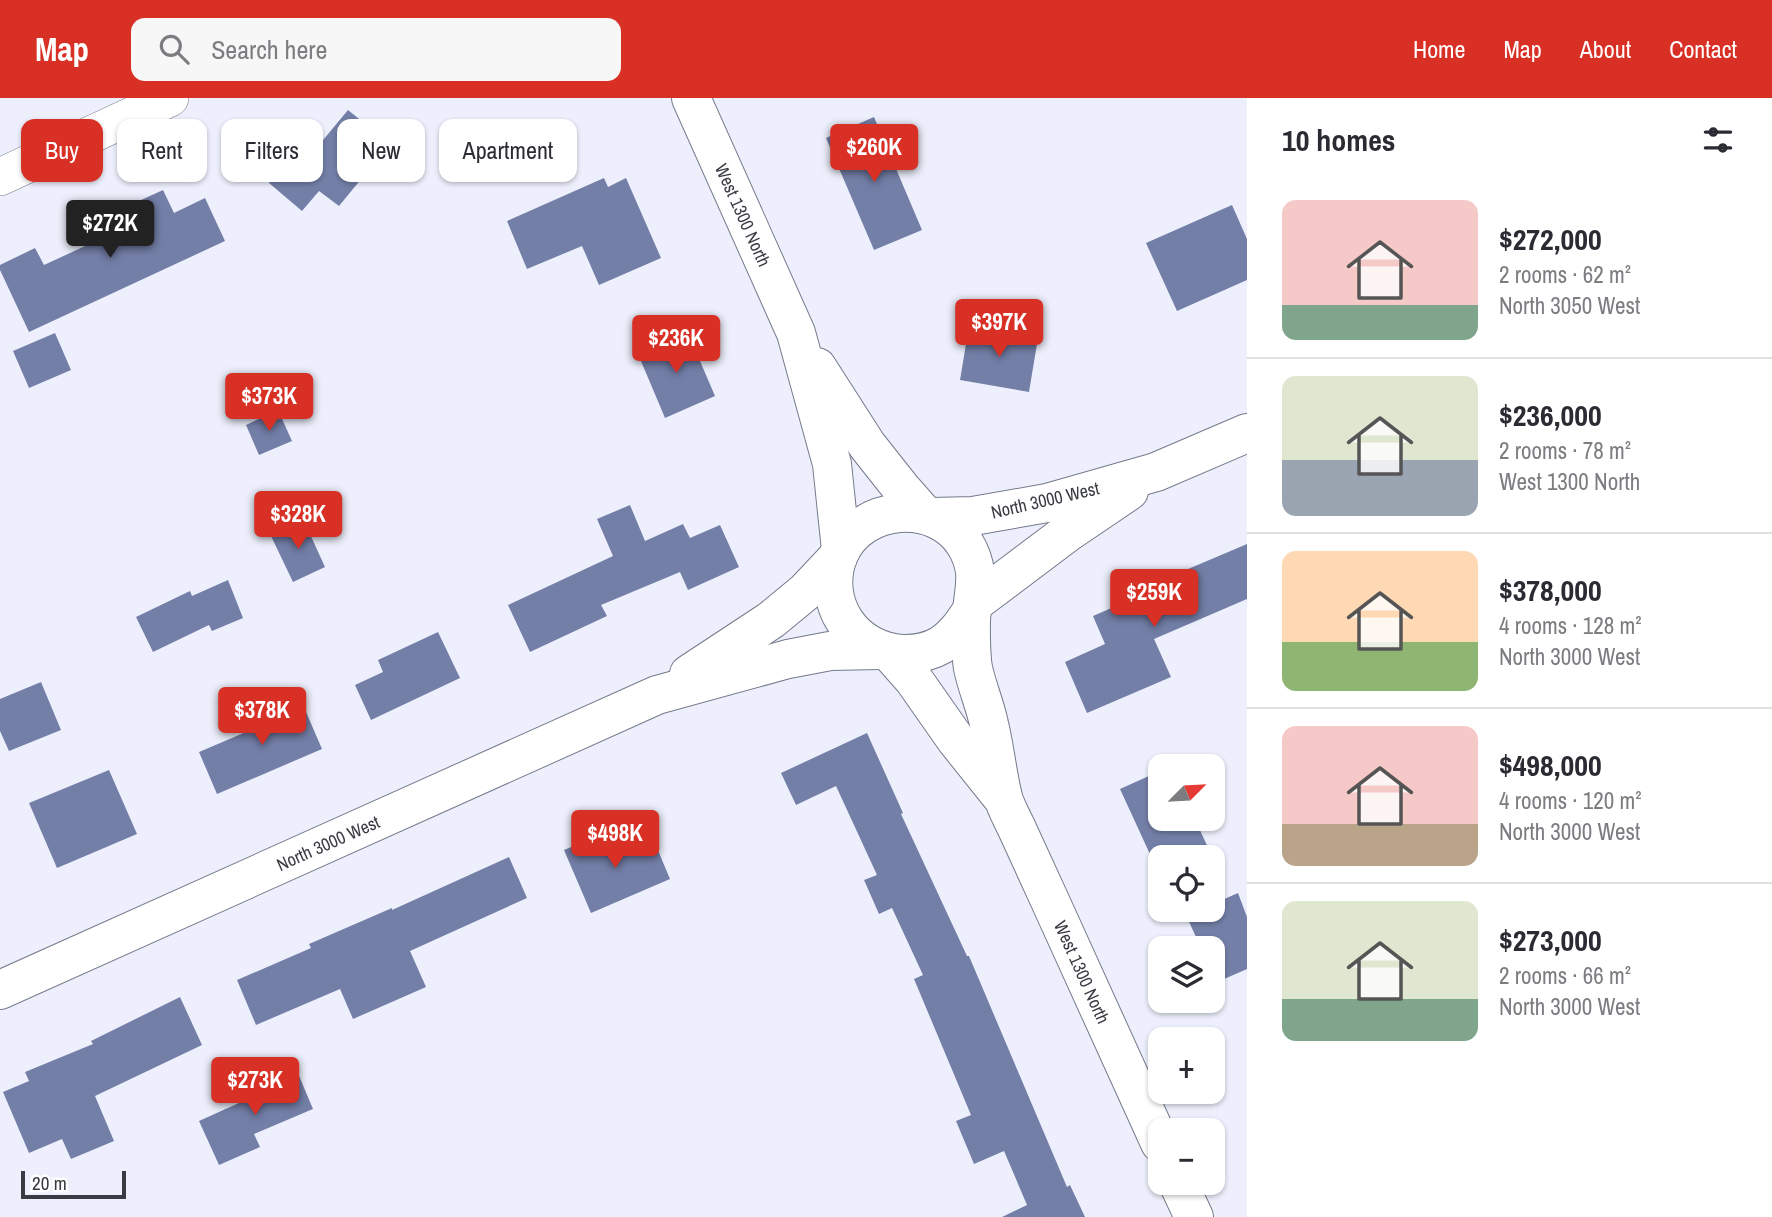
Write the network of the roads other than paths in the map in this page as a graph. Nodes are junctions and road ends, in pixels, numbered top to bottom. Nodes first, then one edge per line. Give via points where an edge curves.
1 (170, 98) edge
2 (691, 98) edge
3 (0, 177) edge
4 (796, 333) junction
5 (1247, 433) edge
6 (1157, 472) junction
7 (928, 515) junction
8 (840, 553) junction
9 (973, 606) junction
10 (886, 652) junction
11 (657, 695) junction
12 (1004, 800) junction
13 (0, 990) edge
14 (1149, 1118) edge
15 (1184, 1195) edge
16 (1194, 1217) edge

1 - 3 street
2 - 4 main road, West 1300 North
4 - 7 main road, West 1300 North via 867,445
4 - 8 main road, West 1300 North via 832,464
5 - 6 main road, North 3000 West
6 - 7 main road, North 3000 West via 1047,503 973,516
6 - 9 main road, North 3000 West via 1067,533
7 - 8 main road via 900,512 876,517 856,531
7 - 9 main road via 964,543 975,572
8 - 10 main road via 833,579 845,623 861,639
8 - 11 main road, North 3000 West via 805,592 771,620
9 - 10 main road via 958,631 939,646 915,654
9 - 12 main road, West 1300 North via 973,667
10 - 11 main road, North 3000 West via 830,651
10 - 12 main road, West 1300 North via 914,680
11 - 13 main road, North 3000 West
12 - 14 main road, West 1300 North
15 - 16 main road

